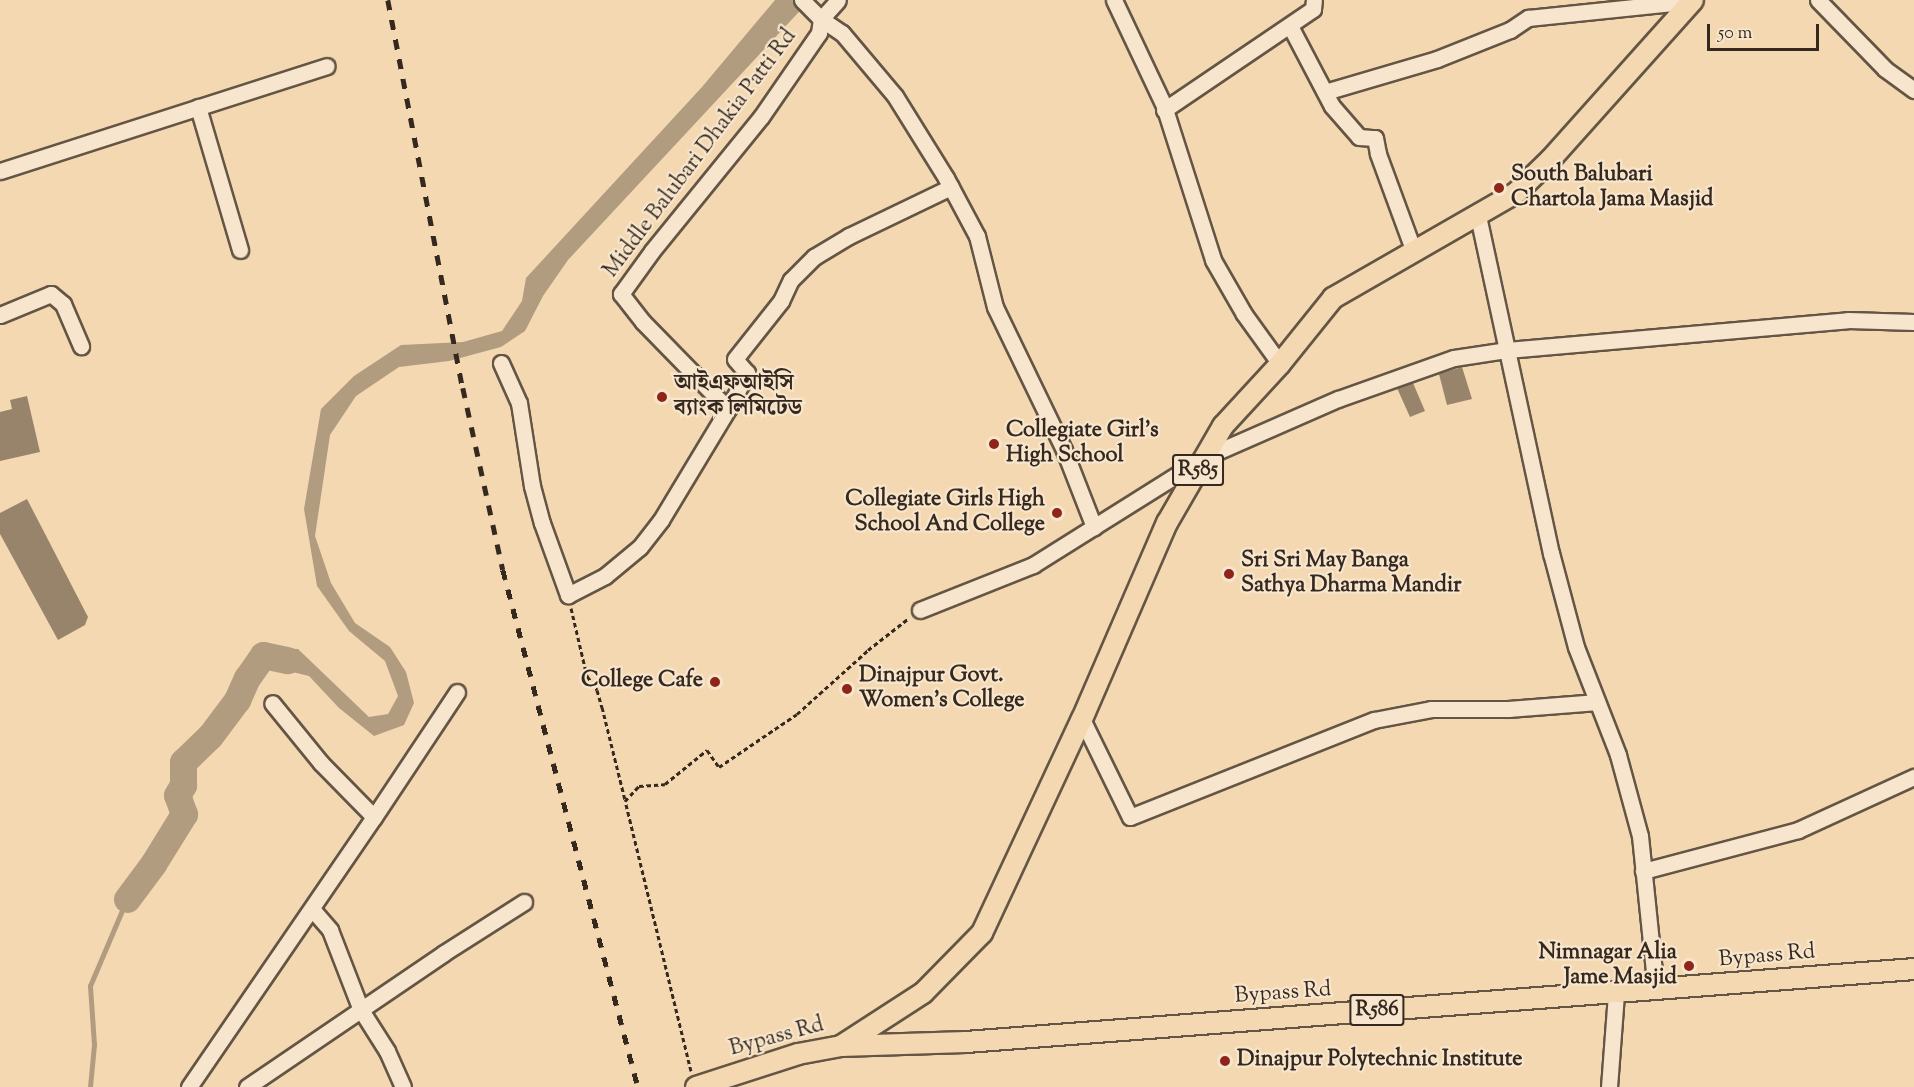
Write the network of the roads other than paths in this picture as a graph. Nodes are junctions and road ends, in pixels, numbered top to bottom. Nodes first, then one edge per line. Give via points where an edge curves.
1 (802, 0) edge
2 (838, 0) edge
3 (1114, 0) edge
4 (1314, 0) edge
5 (1692, 0) edge
6 (1818, 0) edge
7 (821, 19) junction
8 (1290, 26) junction
9 (327, 66) dead end
10 (1914, 90) edge
11 (1325, 92) junction
12 (198, 107) junction
13 (1164, 110) junction
14 (0, 171) edge
15 (951, 187) junction
16 (1478, 216) junction
17 (240, 250) dead end
18 (1413, 252) junction
19 (0, 315) edge
20 (1914, 322) edge
21 (81, 346) dead end
22 (1507, 350) junction
23 (501, 363) dead end
24 (1280, 364) junction
25 (728, 409) junction
26 (1205, 457) junction
27 (1094, 526) junction
28 (920, 610) road end
29 (457, 692) dead end
30 (1598, 702) junction
31 (272, 703) dead end
32 (1082, 719) junction
33 (1914, 777) edge
34 (374, 818) junction
35 (1643, 871) junction
36 (525, 902) dead end
37 (312, 909) junction
38 (1914, 969) edge
39 (1656, 990) junction
40 (1616, 993) junction
41 (361, 1010) junction
42 (841, 1046) junction
43 (694, 1083) edge
44 (189, 1087) edge
45 (247, 1087) edge
46 (403, 1087) edge
47 (1610, 1087) edge

1 - 7 street
2 - 7 street, Middle Balubari Dhakia Patti Rd
3 - 13 street
4 - 8 street via 1313,9
5 - 11 street via 1528,18 1510,30 1437,59
5 - 16 main road, R585 via 1551,159 1517,192
6 - 10 street via 1885,69
7 - 15 street via 842,33 895,96
7 - 25 street, Middle Balubari Dhakia Patti Rd via 819,33 761,117 651,251 621,294
8 - 11 street
8 - 13 street
9 - 12 street
11 - 18 street via 1359,137 1375,138
12 - 14 street
12 - 17 street
13 - 24 street via 1213,260 1244,314
15 - 25 street via 814,257 791,280 781,301 735,359 747,373
15 - 27 street via 977,236 995,307 1064,450
16 - 18 main road, R585
16 - 22 street
18 - 24 main road, R585 via 1333,298
19 - 21 street via 51,294 63,304
20 - 22 street via 1848,320
22 - 26 street via 1454,358 1338,399
22 - 30 street via 1551,553 1576,647
23 - 25 street via 519,403 532,486 568,595 605,576 640,547 661,520
24 - 26 main road, R585 via 1223,426
26 - 27 street
26 - 32 main road, R585 via 1167,523
27 - 28 street via 1033,565
29 - 34 street
30 - 32 street via 1509,710 1431,709 1374,720 1130,817
30 - 35 street via 1618,754 1640,836
31 - 34 street via 321,763
32 - 42 main road, R585 via 982,933 923,993
33 - 35 street via 1798,830
34 - 37 street
35 - 39 street
36 - 41 street
37 - 41 street via 330,930
37 - 44 street
38 - 39 main road, Bypass Rd / R586
39 - 40 main road, Bypass Rd / R586
40 - 42 main road, Bypass Rd / R586 via 966,1042
40 - 47 street
41 - 45 street
41 - 46 street via 387,1051
42 - 43 main road, Bypass Rd / R585

